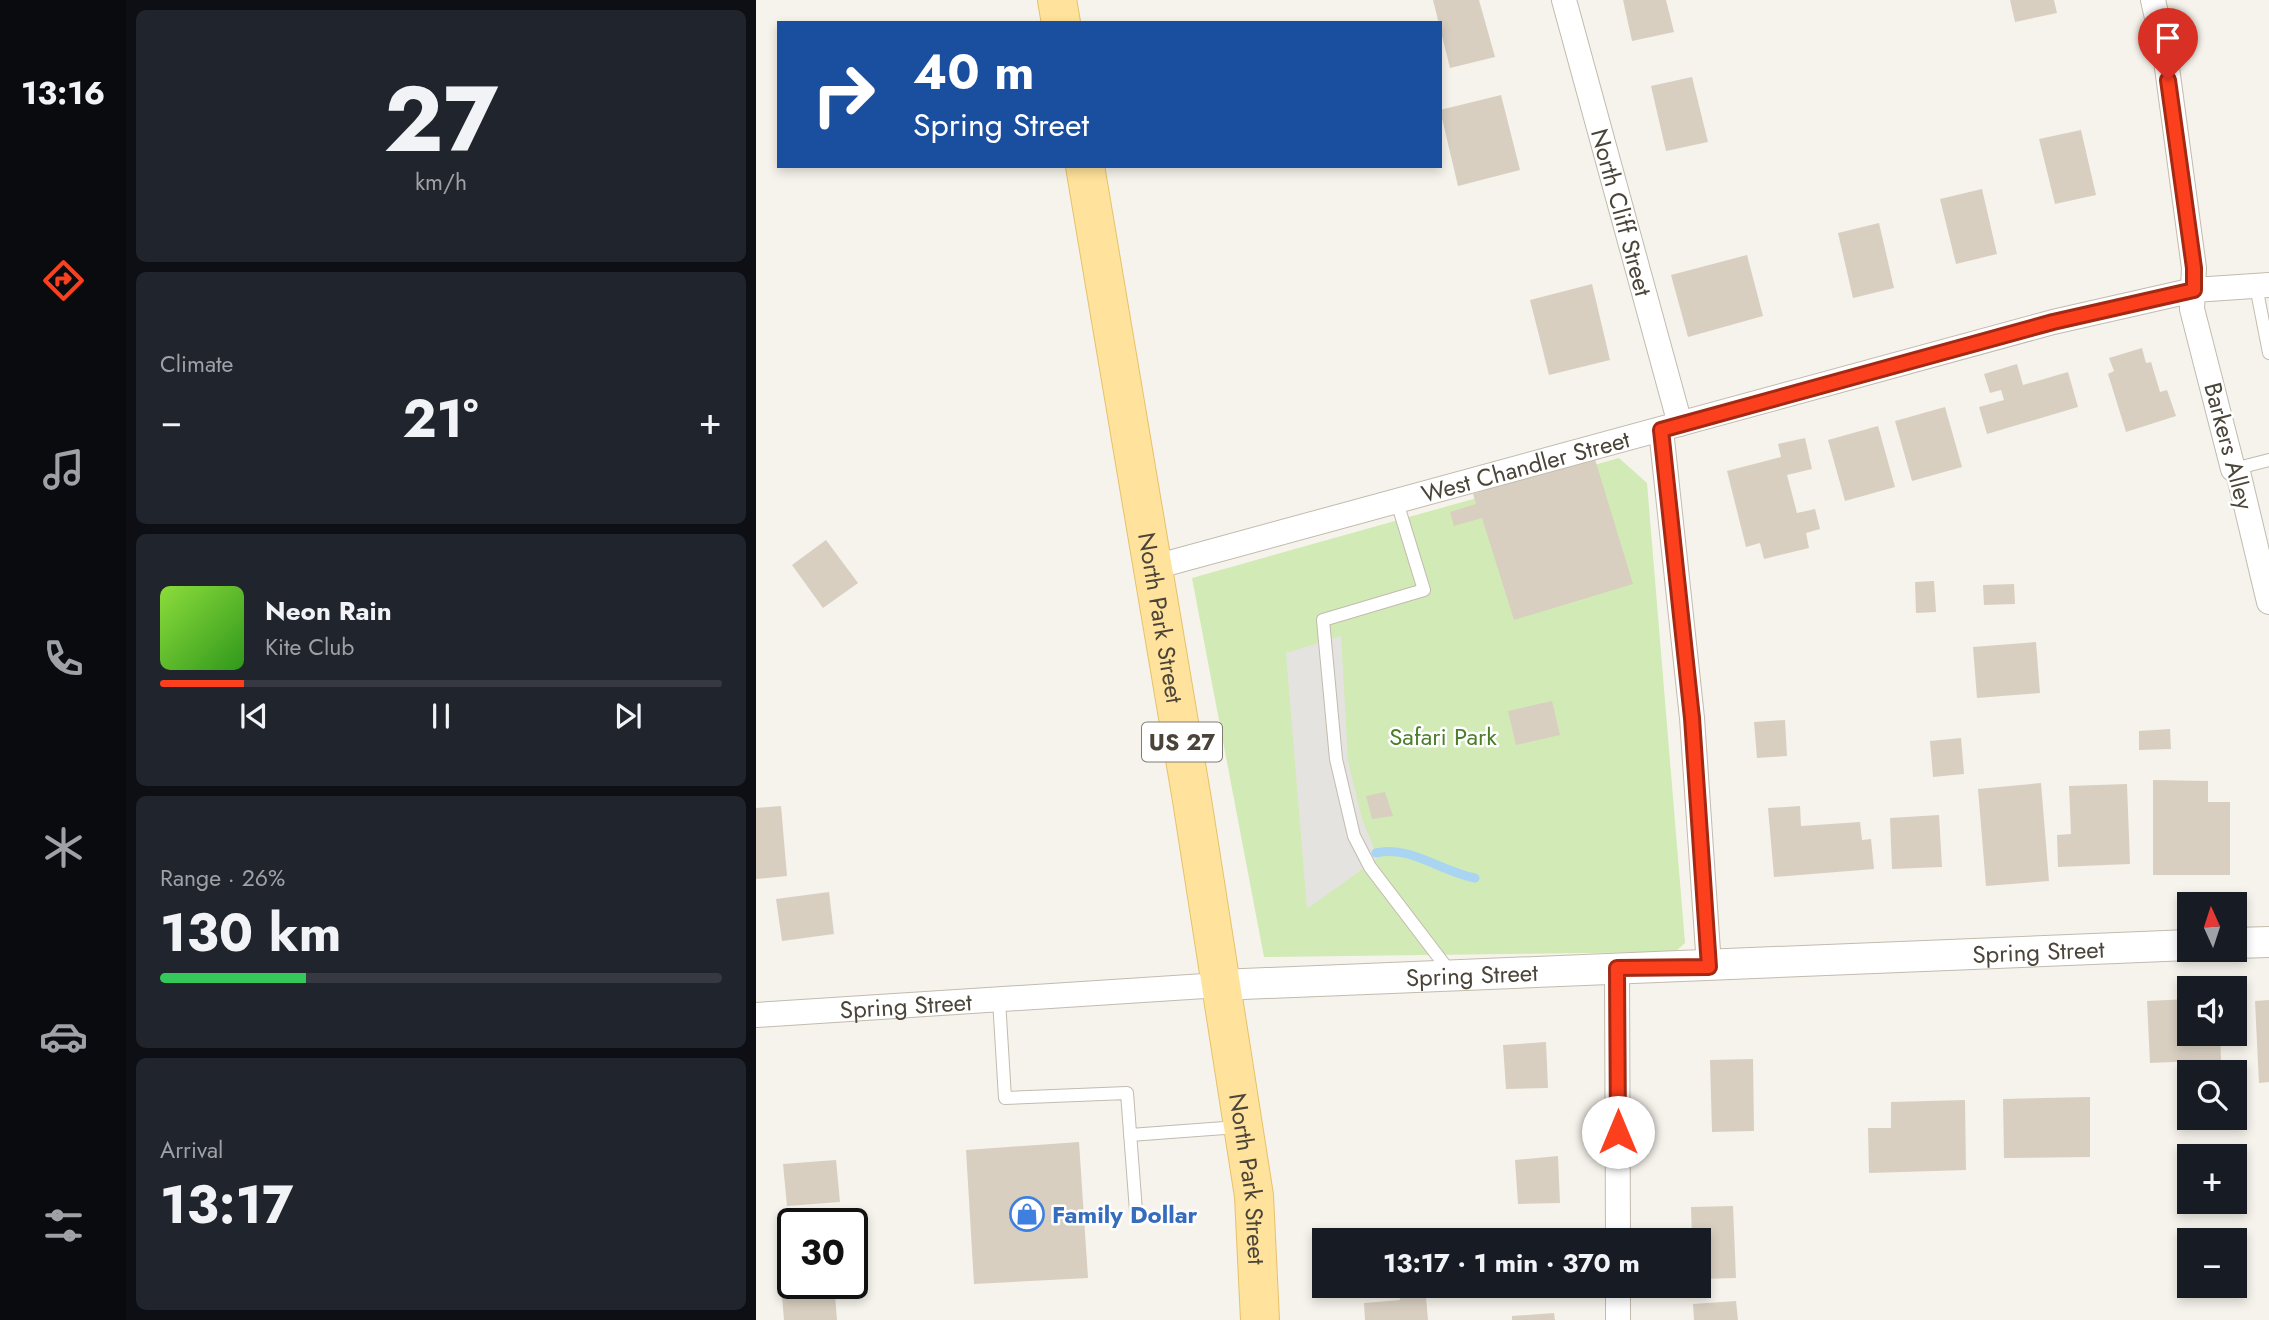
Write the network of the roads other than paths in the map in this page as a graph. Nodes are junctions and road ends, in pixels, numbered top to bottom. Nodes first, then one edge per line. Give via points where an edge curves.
1 (1057, 0) edge
2 (1564, 0) edge
3 (2153, 0) edge
4 (1061, 21) edge
5 (1084, 168) edge
6 (2262, 285) edge
7 (2194, 290) junction
8 (2269, 353) edge
9 (1670, 427) junction
10 (2269, 460) edge
11 (2233, 469) junction
12 (1397, 502) junction
13 (1151, 568) junction
14 (2269, 602) edge
15 (2269, 942) edge
16 (2247, 943) edge
17 (2177, 946) edge
18 (1709, 967) junction
19 (1617, 968) junction
20 (1451, 973) junction
21 (1220, 985) junction
22 (999, 1000) junction
23 (756, 1015) edge
24 (1243, 1127) junction
25 (1130, 1135) junction
26 (1136, 1211) dead end
27 (1618, 1228) edge
28 (1618, 1298) edge
29 (1259, 1320) edge
30 (1618, 1320) edge

1 - 4 main road
2 - 9 street, North Cliff Street
3 - 7 street, Barkers Alley via 2165,53
5 - 13 main road, North Park Street / US 27
6 - 7 street, West Chandler Street
6 - 8 lane
7 - 9 street, West Chandler Street via 2053,322
7 - 11 street, Barkers Alley via 2192,309
9 - 12 street, West Chandler Street
9 - 18 street, North Cliff Street
10 - 11 lane
11 - 14 street, Barkers Alley via 2238,472
12 - 13 street, West Chandler Street
12 - 20 lane via 1424,590 1323,620 1336,759 1354,836 1370,867
13 - 21 main road, North Park Street / US 27
15 - 16 street
17 - 18 street, Spring Street
18 - 19 street, Spring Street
19 - 20 street, Spring Street
19 - 27 street
20 - 21 street, Spring Street
21 - 22 street, Spring Street
21 - 24 main road, North Park Street / US 27
22 - 23 street, Spring Street
22 - 25 lane via 1005,1098 1127,1093
24 - 25 lane
24 - 29 main road, North Park Street / US 27 via 1254,1196
25 - 26 lane
28 - 30 street

